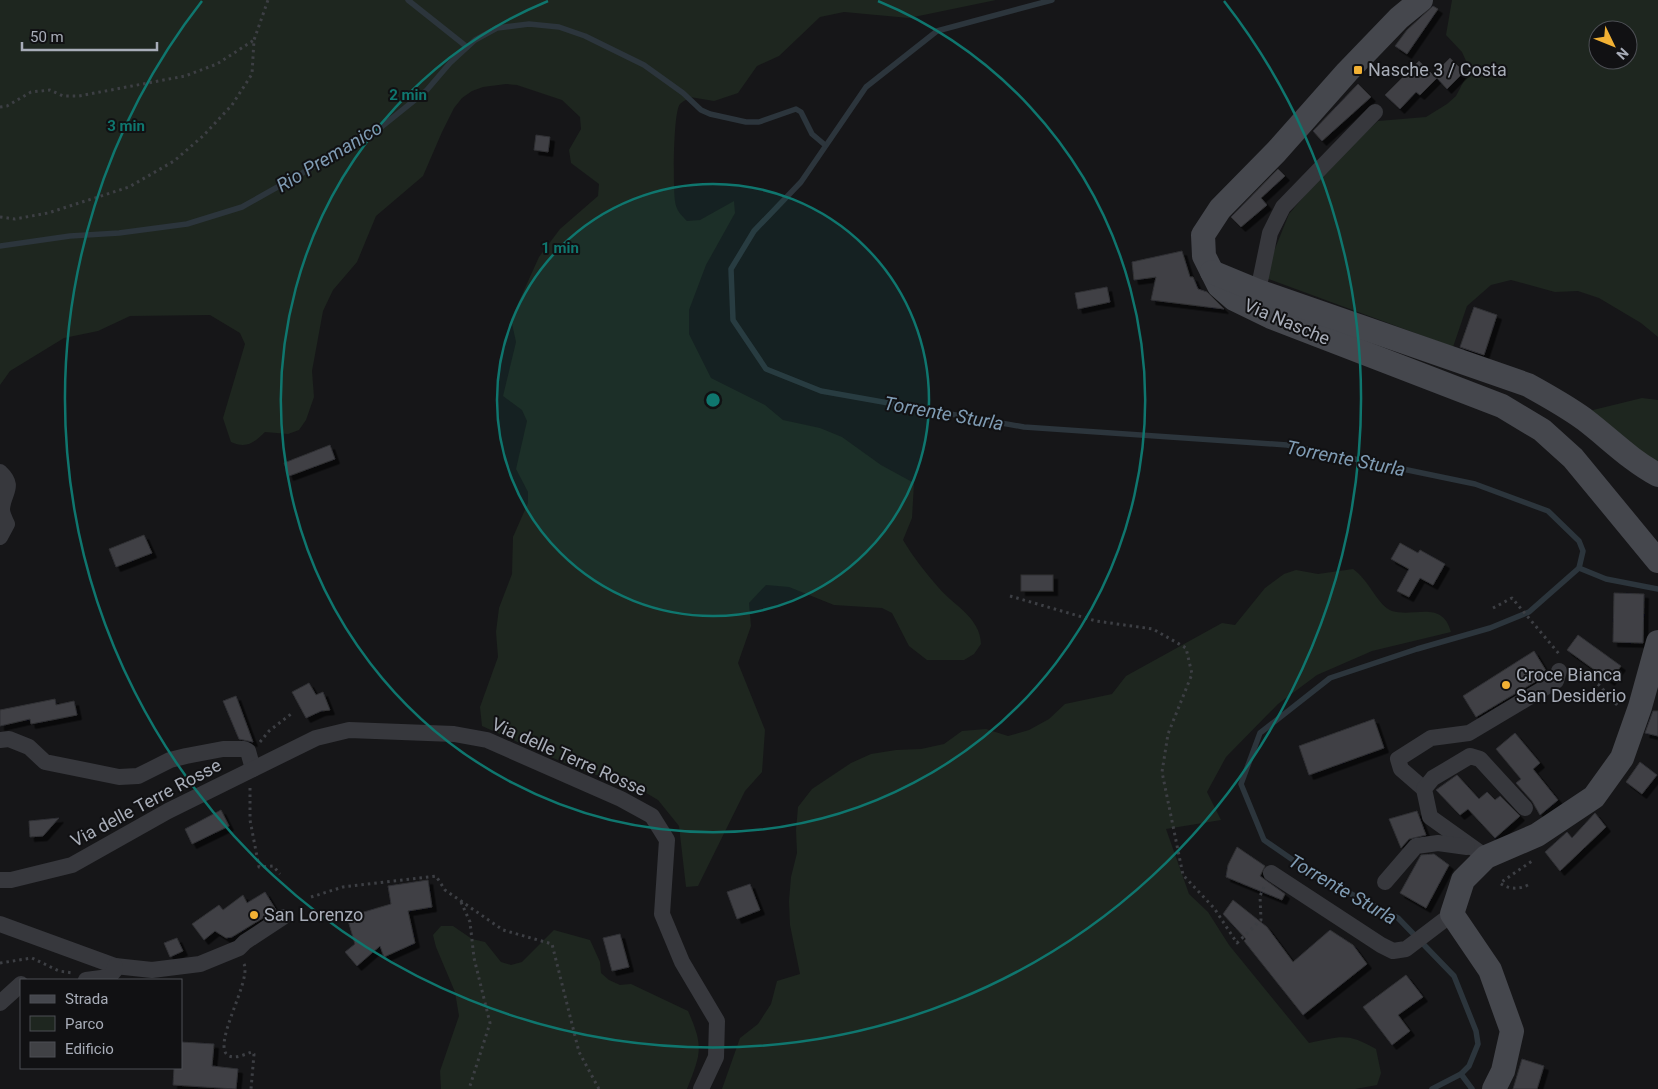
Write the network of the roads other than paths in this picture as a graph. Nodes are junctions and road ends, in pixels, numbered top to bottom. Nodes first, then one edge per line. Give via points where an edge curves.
1 (1421, 0) edge
2 (1375, 112) dead end
3 (1212, 272) junction
4 (1258, 291) junction
5 (0, 472) edge
6 (1658, 475) edge
7 (0, 537) edge
8 (1658, 561) edge
9 (1658, 642) edge
10 (1566, 667) road end
11 (0, 740) edge
12 (256, 767) junction
13 (1424, 789) junction
14 (1525, 808) dead end
15 (1479, 852) junction
16 (1270, 873) road end
17 (0, 880) edge
18 (1385, 882) dead end
19 (283, 917) dead end
20 (1445, 918) junction
21 (0, 924) edge
22 (115, 966) junction
23 (90, 979) edge
24 (20, 985) edge
25 (0, 1003) edge
26 (702, 1089) edge
27 (1494, 1089) edge

1 - 3 street, Via Nasche via 1353,65 1209,223 1203,235 1204,256
2 - 4 street via 1283,207 1270,233
3 - 4 street
3 - 8 street, Via Nasche via 1219,286 1234,299 1271,317 1502,406 1542,430 1573,458
4 - 6 street via 1528,385 1572,411 1638,464
5 - 7 street via 9,486 2,511 7,524
9 - 15 street via 1622,758 1594,797 1537,835
10 - 13 street via 1556,681 1469,733 1431,738 1398,759 1401,769
11 - 12 street via 9,739 29,747 45,762 119,777 138,776 170,760 223,749 248,751
12 - 17 street, Via delle Terre Rosse via 168,811 72,865
12 - 26 street, Via delle Terre Rosse via 316,738 350,730 454,734 487,740 652,816 667,840 662,914 682,962 717,1021 716,1057
13 - 14 street via 1433,778 1470,756 1480,759
13 - 15 street via 1430,817
15 - 18 street via 1438,843 1416,846
15 - 20 street
16 - 20 street via 1393,951 1406,949
19 - 22 street via 232,951 200,964 152,970
20 - 27 street via 1490,970 1512,1031 1504,1071
21 - 22 street
22 - 23 street via 113,974
24 - 25 street

